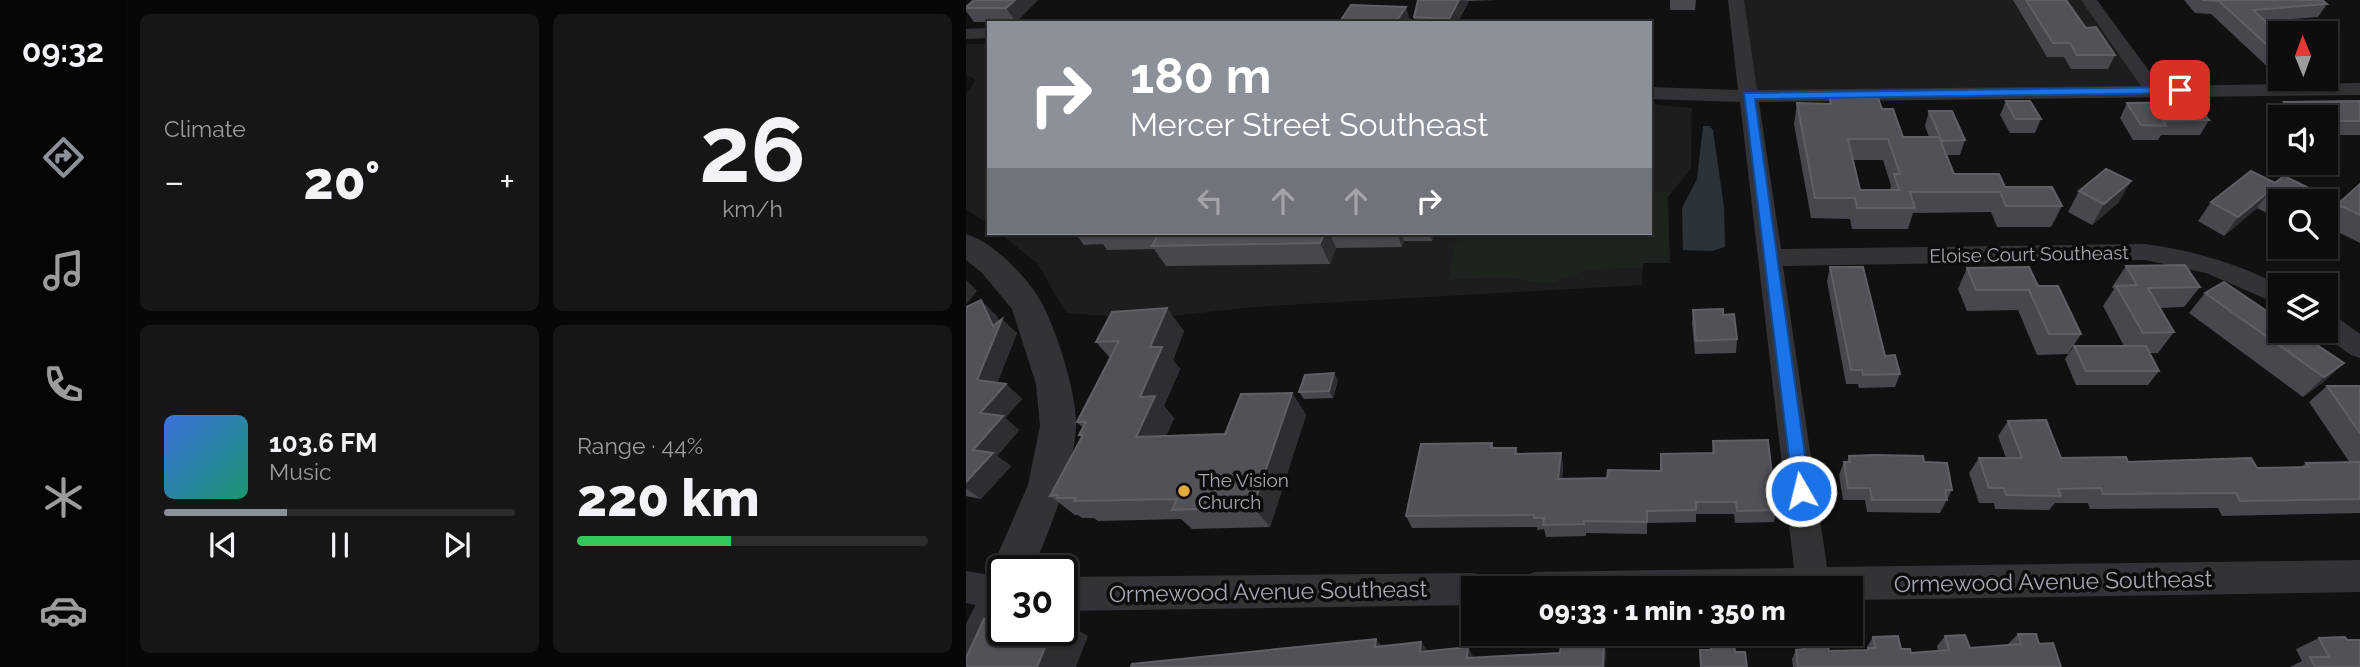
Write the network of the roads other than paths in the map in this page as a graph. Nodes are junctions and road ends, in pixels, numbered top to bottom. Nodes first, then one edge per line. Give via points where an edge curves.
1 (1736, 0) edge
2 (2089, 0) edge
3 (966, 33) edge
4 (987, 33) edge
5 (2360, 89) edge
6 (2154, 91) junction
7 (1652, 93) edge
8 (1748, 96) junction
9 (966, 244) edge
10 (1770, 258) junction
11 (2268, 290) edge
12 (2338, 332) edge
13 (2360, 348) edge
14 (1018, 555) edge
15 (1812, 576) edge
16 (2360, 576) edge
17 (1863, 584) edge
18 (966, 587) edge
19 (1461, 589) edge
20 (987, 591) edge
21 (1078, 594) edge
22 (987, 628) edge
23 (969, 667) edge

1 - 8 street
2 - 6 street
3 - 4 street
5 - 6 street
6 - 8 street
7 - 8 street
8 - 10 street
9 - 14 street via 993,265 1027,305 1054,384 1058,426 1047,485
10 - 11 street, Eloise Court Southeast via 2145,252 2213,264
10 - 15 street
12 - 13 street
16 - 17 street, Ormewood Avenue Southeast
18 - 20 street
19 - 21 street, Ormewood Avenue Southeast
22 - 23 street

